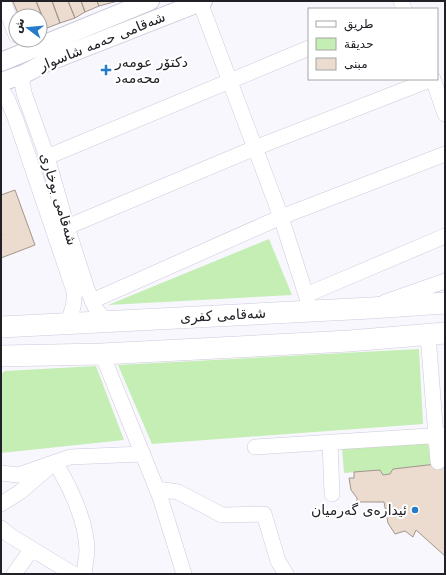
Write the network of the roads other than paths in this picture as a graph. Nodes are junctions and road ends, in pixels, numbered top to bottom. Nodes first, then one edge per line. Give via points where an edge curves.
1 (3, 1) edge
2 (150, 1) edge
3 (201, 2) edge
4 (8, 14) edge
5 (308, 48) edge
6 (31, 51) edge
7 (1, 62) edge
8 (24, 74) junction
9 (230, 80) junction
10 (429, 80) edge
11 (433, 80) edge
12 (1, 82) edge
13 (1, 90) edge
14 (442, 93) edge
15 (445, 114) edge
16 (32, 115) junction
17 (16, 120) junction
18 (255, 148) junction
19 (445, 154) edge
20 (47, 156) junction
21 (281, 218) junction
22 (67, 227) junction
23 (445, 236) edge
24 (445, 281) edge
25 (85, 294) junction
26 (308, 303) junction
27 (445, 303) edge
28 (371, 308) junction
29 (105, 321) junction
30 (66, 323) junction
31 (1, 327) edge
32 (436, 334) edge
33 (102, 354) junction
34 (1, 356) edge
35 (440, 435) edge
36 (330, 443) junction
37 (255, 447) dead end
38 (143, 454) junction
39 (55, 462) junction
40 (438, 462) dead end
41 (1, 473) edge
42 (157, 489) junction
43 (332, 494) dead end
44 (1, 504) edge
45 (1, 528) edge
46 (32, 549) junction
47 (14, 574) edge
48 (73, 574) edge
49 (84, 574) edge
50 (184, 574) edge
51 (286, 574) edge

1 - 4 street
2 - 6 main road, شەقامی حەمە شاسوار
3 - 6 main road, شەقامی حەمە شاسوار
3 - 9 street
5 - 9 street
6 - 7 main road, شەقامی حەمە شاسوار
6 - 8 main road, شەقامی حەمە شاسوار
8 - 12 main road, شەقامی حەمە شاسوار
8 - 16 street, شەقامی بوخاری via 24,93
9 - 18 street
9 - 20 street
10 - 18 street
11 - 14 street
13 - 17 street, شەقامی بوخاری
14 - 15 street
16 - 17 street
16 - 20 street, شەقامی بوخاری
17 - 25 street, شەقامی بوخاری
18 - 21 street
18 - 22 street
19 - 21 street
20 - 22 street, شەقامی بوخاری
21 - 25 street
21 - 26 street
22 - 25 street, شەقامی بوخاری
23 - 26 street
24 - 28 street
25 - 29 street, شەقامی بوخاری
25 - 30 street, شەقامی بوخاری via 75,297 73,310
26 - 28 highway, شەقامی کفری
26 - 29 highway, شەقامی کفری
27 - 28 highway, شەقامی کفری
29 - 30 highway, شەقامی کفری
30 - 31 highway, شەقامی کفری
32 - 33 highway
32 - 35 street
33 - 34 highway
33 - 38 street
35 - 36 street
35 - 40 street
36 - 37 street
36 - 43 street
38 - 39 street via 70,457
38 - 42 street
39 - 41 street via 18,475
39 - 44 street via 20,492
39 - 49 street via 68,483 83,526 87,552
42 - 50 street
42 - 51 street via 178,492 222,514 264,514 278,561
45 - 46 street
46 - 47 street
46 - 48 street

